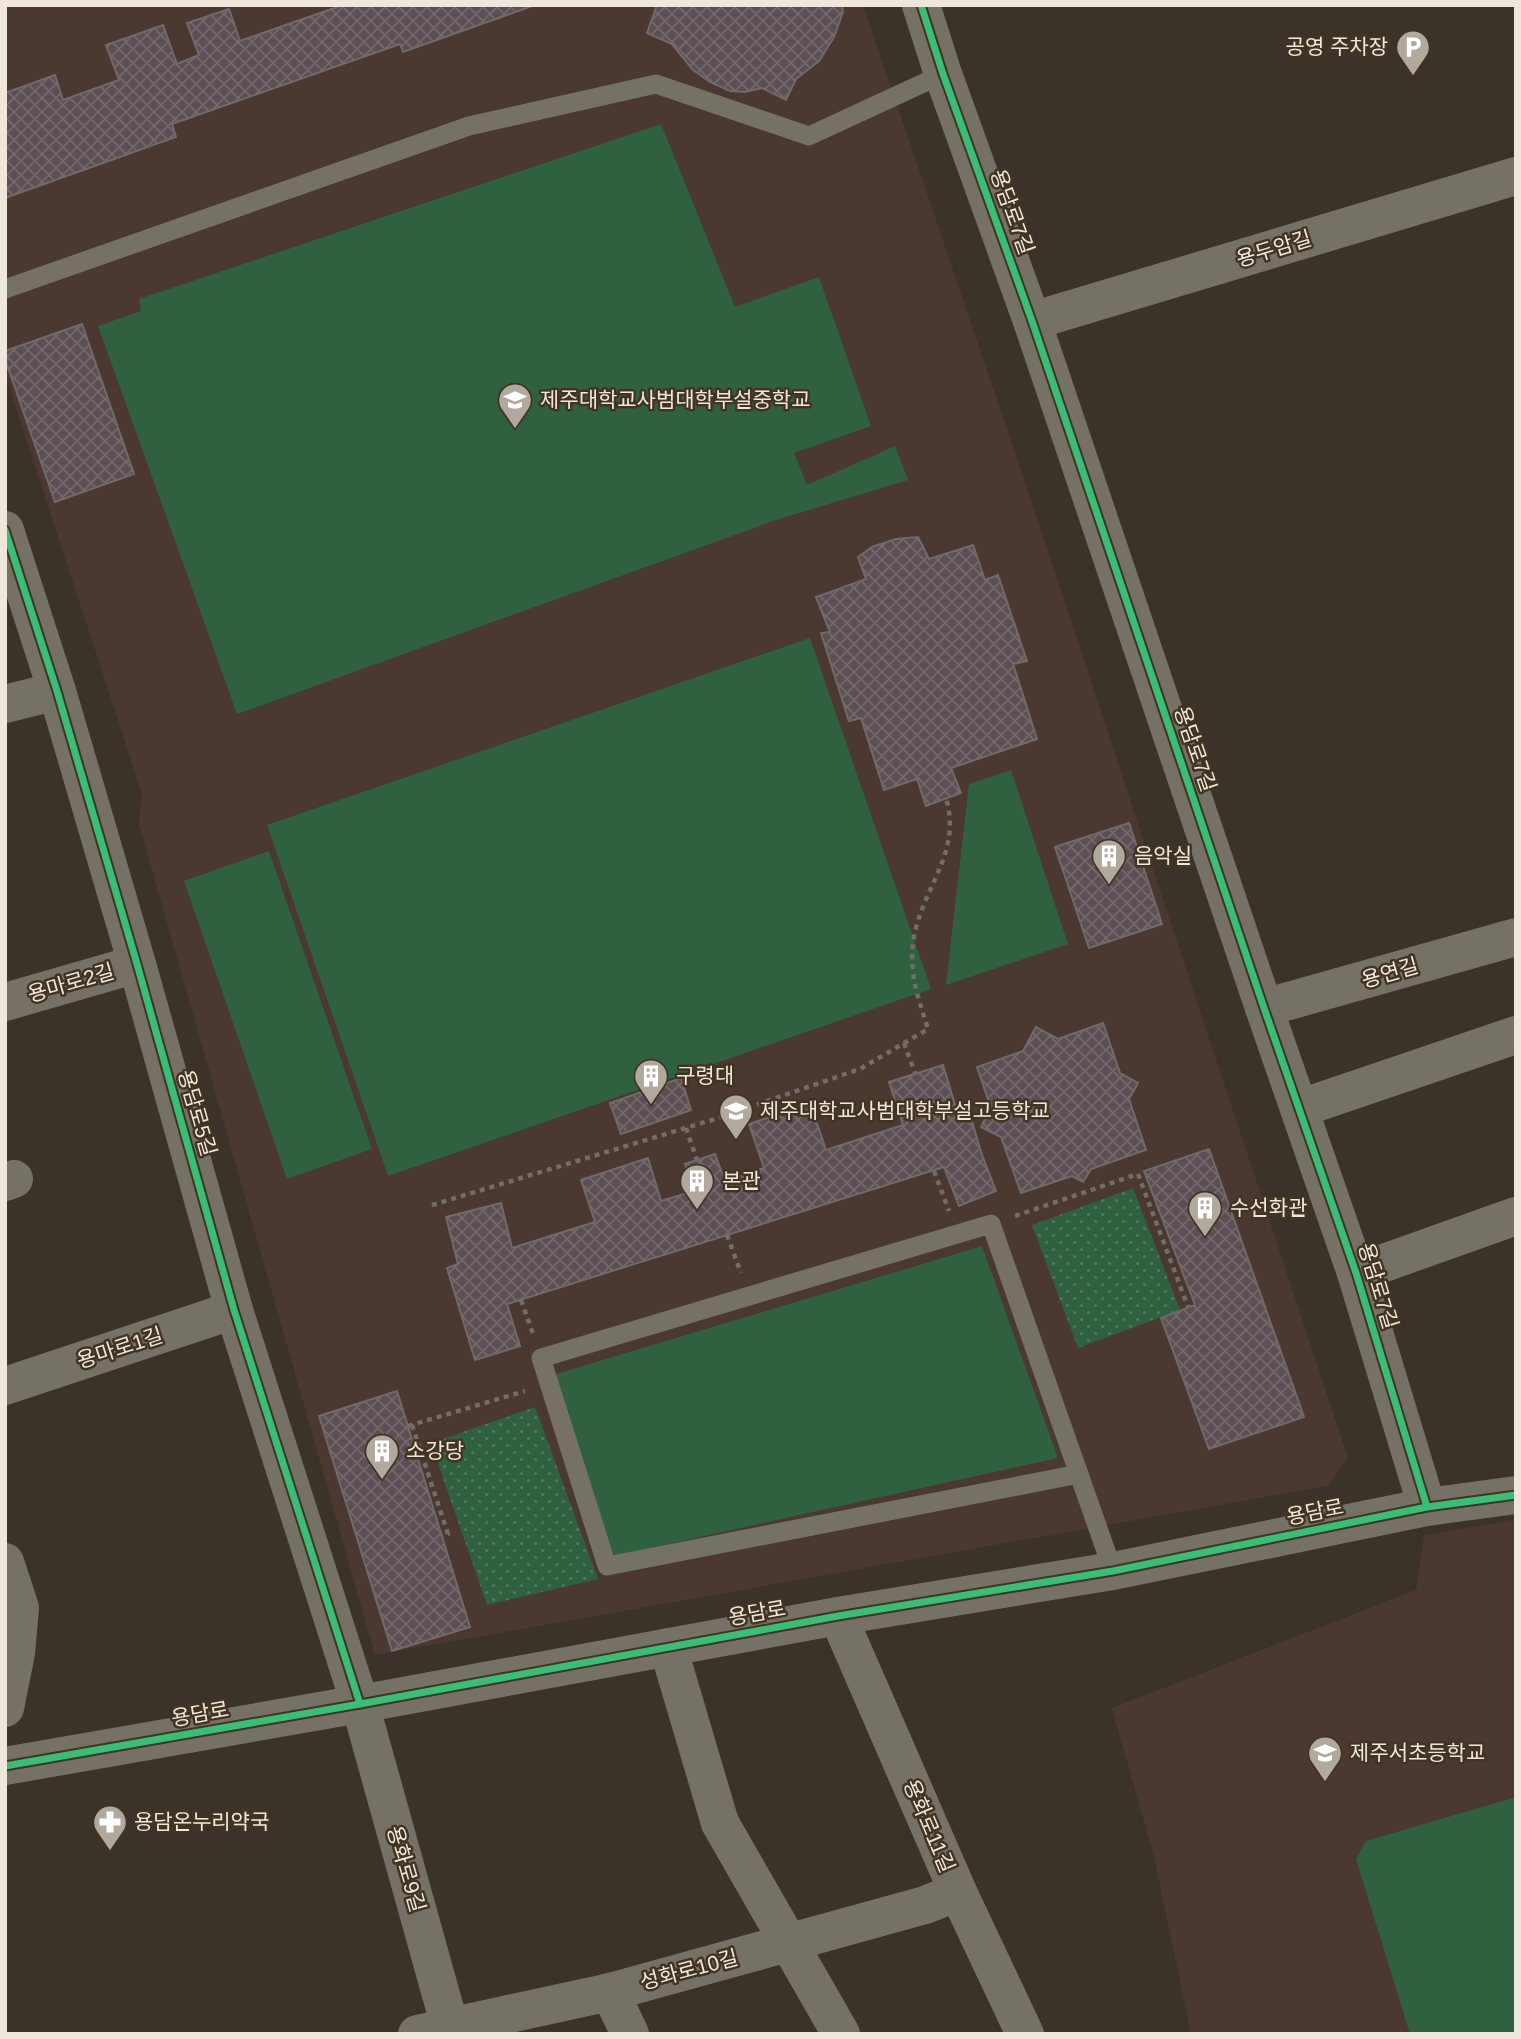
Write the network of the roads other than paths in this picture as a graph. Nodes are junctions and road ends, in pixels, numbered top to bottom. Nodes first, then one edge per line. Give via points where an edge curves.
1 (921, 5) edge
2 (943, 75) junction
3 (1516, 177) edge
4 (5, 289) edge
5 (1032, 321) junction
6 (5, 530) edge
7 (57, 691) junction
8 (5, 704) edge
9 (1516, 937) edge
10 (137, 964) junction
11 (5, 1002) edge
12 (1264, 1009) junction
13 (1516, 1035) edge
14 (1300, 1108) junction
15 (1516, 1216) edge
16 (1356, 1273) junction
17 (234, 1310) junction
18 (5, 1386) edge
19 (1079, 1474) junction
20 (1516, 1495) edge
21 (1426, 1507) junction
22 (5, 1562) edge
23 (1113, 1571) junction
24 (838, 1616) junction
25 (668, 1647) junction
26 (360, 1704) junction
27 (5, 1708) edge
28 (5, 1766) edge
29 (958, 1892) junction
30 (789, 1942) junction
31 (610, 1992) junction
32 (440, 2031) edge
33 (630, 2034) edge
34 (841, 2034) edge
35 (1025, 2034) edge

1 - 2 street, 용담로7길
2 - 4 lane via 809,136 656,84 469,126
2 - 5 street, 용담로7길
3 - 5 street, 용두암길
5 - 12 street, 용담로7길
6 - 7 street, 용담로5길
7 - 8 street
7 - 10 street, 용담로5길
9 - 12 street, 용연길
10 - 11 street, 용마로2길
10 - 17 street, 용담로5길
12 - 14 street, 용담로7길
13 - 14 street
14 - 16 street, 용담로7길
15 - 16 street
16 - 21 street, 용담로7길
17 - 18 street, 용마로1길
17 - 26 street, 용담로5길
19 - 19 lane via 991,1224 541,1358 607,1566
19 - 23 lane
20 - 21 street, 용담로
21 - 23 street, 용담로
22 - 27 street via 20,1608
23 - 24 street, 용담로
24 - 25 street, 용담로
24 - 29 street, 용화로11길
25 - 26 street, 용담로
25 - 30 street via 720,1822
26 - 28 street, 용담로
26 - 32 street, 용화로9길
29 - 30 street, 성화로10길
29 - 35 street, 용화로11길
30 - 31 street, 성화로10길
30 - 34 street
31 - 32 street, 성화로10길
31 - 33 street

